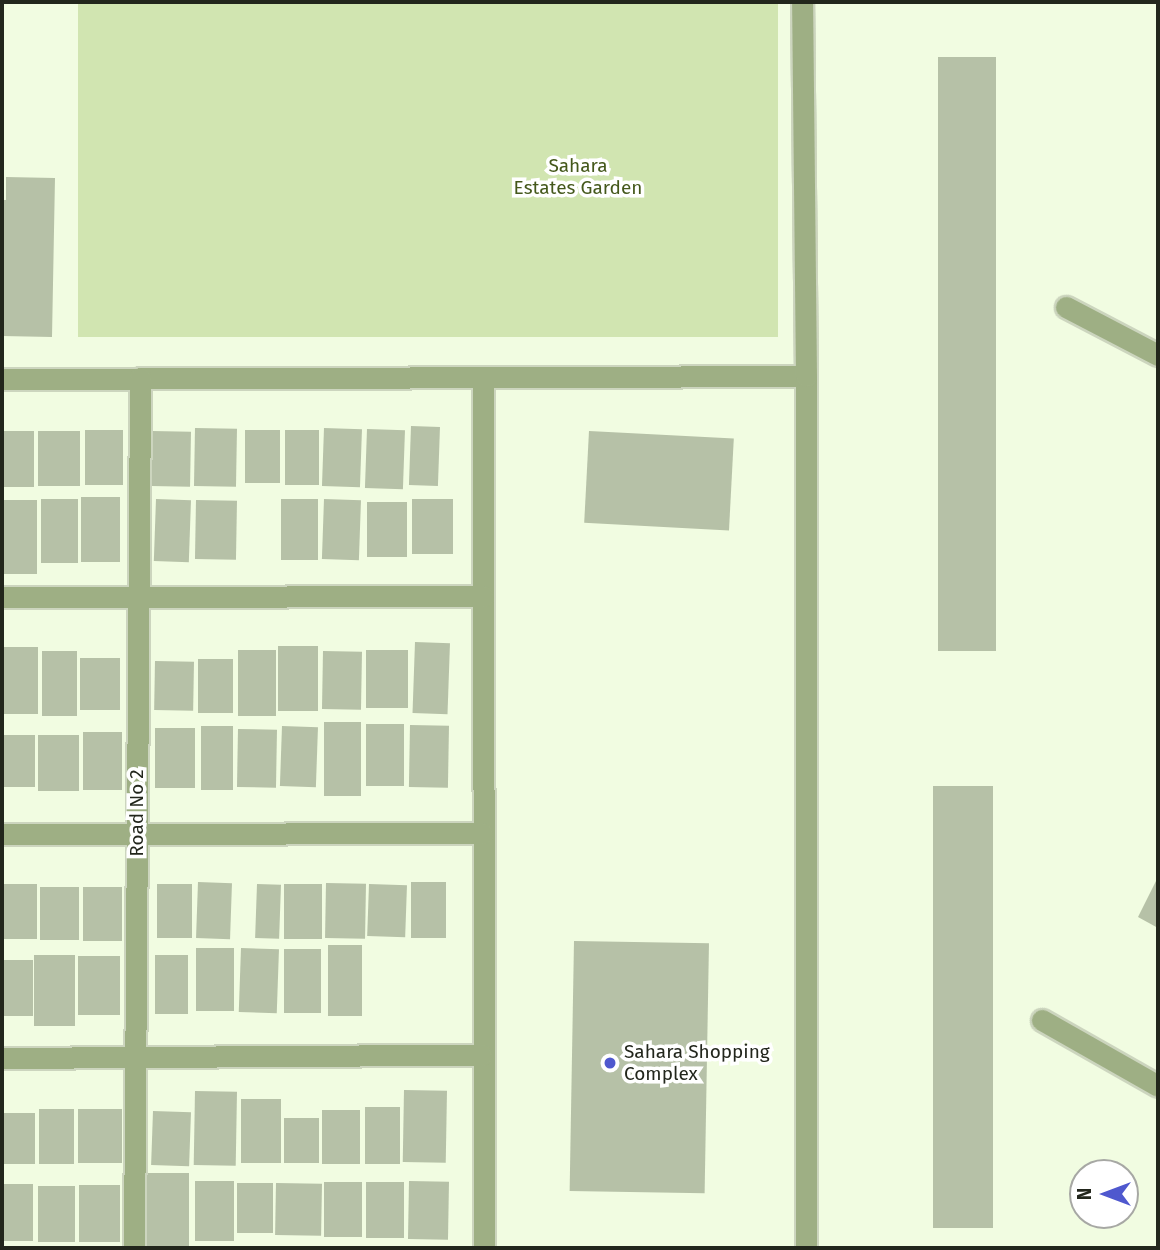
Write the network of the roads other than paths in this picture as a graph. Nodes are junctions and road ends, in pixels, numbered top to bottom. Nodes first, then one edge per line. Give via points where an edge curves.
1 (802, 2) edge
2 (1066, 307) dead end
3 (1158, 355) edge
4 (806, 376) junction
5 (483, 377) junction
6 (141, 378) junction
7 (2, 379) edge
8 (139, 596) junction
9 (483, 596) junction
10 (2, 597) edge
11 (482, 833) junction
12 (2, 834) edge
13 (137, 834) junction
14 (1042, 1020) dead end
15 (481, 1055) junction
16 (136, 1057) junction
17 (2, 1058) edge
18 (1158, 1086) edge
19 (134, 1248) edge
20 (484, 1248) edge
21 (806, 1248) edge

1 - 4 street
2 - 3 street
4 - 5 street
4 - 21 street
5 - 6 street
5 - 9 street
6 - 7 street
6 - 8 street, Road No 2
8 - 9 street
8 - 10 street
8 - 13 street, Road No 2
9 - 11 street
11 - 13 street
11 - 15 street
12 - 13 street
13 - 16 street, Road No 2
14 - 18 street
15 - 16 street
15 - 20 street
16 - 17 street
16 - 19 street, Road No 2

